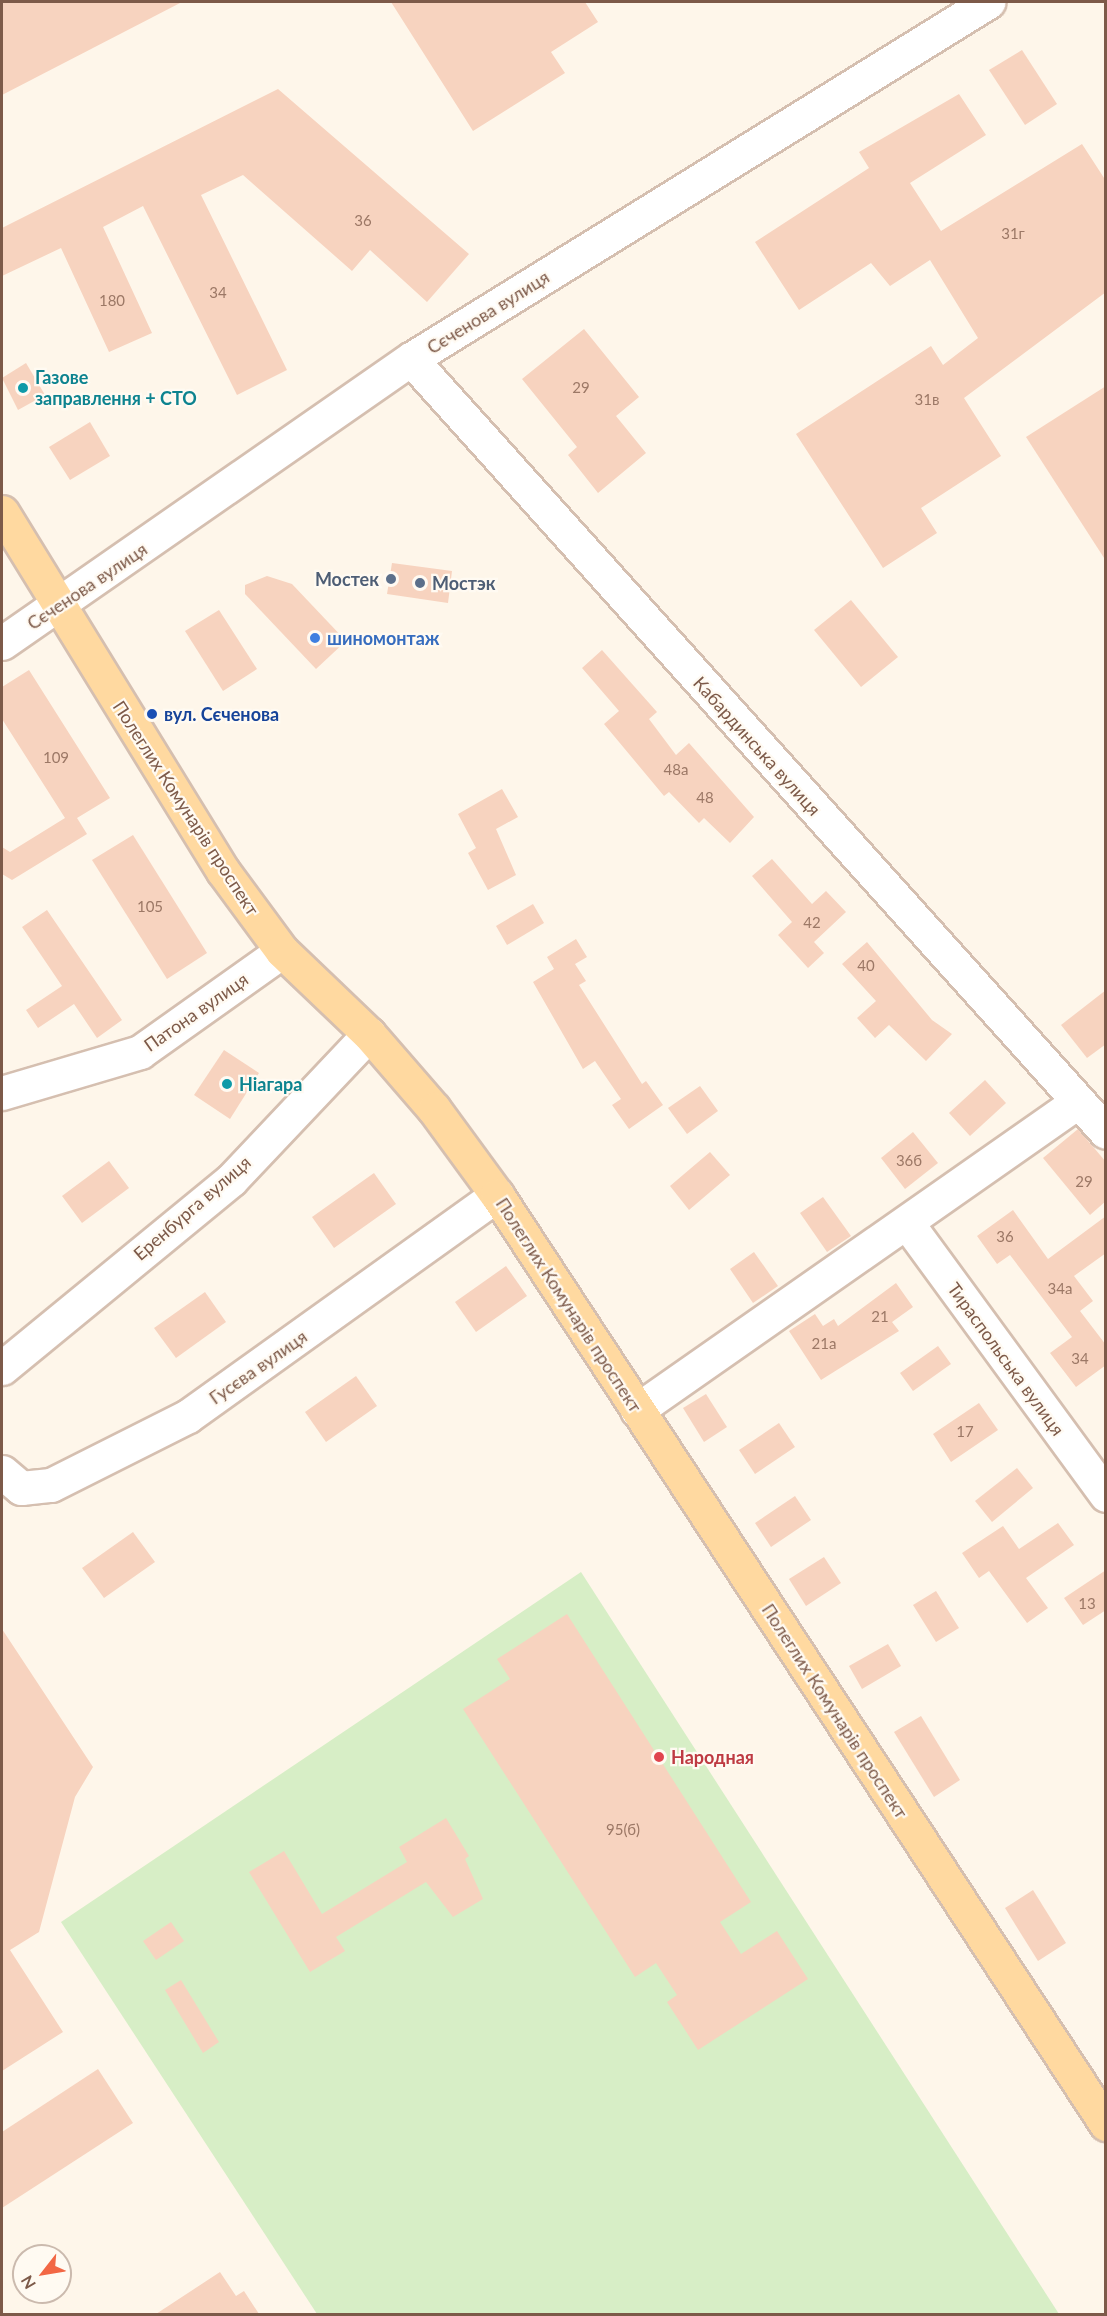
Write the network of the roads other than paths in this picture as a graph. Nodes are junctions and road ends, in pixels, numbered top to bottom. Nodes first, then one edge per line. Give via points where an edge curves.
1 (988, 2) edge
2 (411, 360) junction
3 (2, 512) edge
4 (58, 607) junction
5 (2, 643) edge
6 (282, 951) junction
7 (369, 1034) junction
8 (2, 1093) edge
9 (1076, 1102) junction
10 (1106, 1132) edge
11 (497, 1195) junction
12 (907, 1222) junction
13 (2, 1368) edge
14 (637, 1410) junction
15 (2, 1472) edge
16 (1106, 1495) edge
17 (1106, 2124) edge

1 - 2 street, Сєченова вулиця
2 - 4 street, Сєченова вулиця
2 - 9 street, Кабардинська вулиця
3 - 4 main road, Полеглих Комунарів проспект
4 - 5 street, Сєченова вулиця
4 - 6 main road, Полеглих Комунарів проспект via 223,871
6 - 7 main road, Полеглих Комунарів проспект
6 - 8 street, Патона вулиця via 140,1052
7 - 11 main road, Полеглих Комунарів проспект
7 - 13 street, Еренбурга вулиця via 231,1180
9 - 10 street, Кабардинська вулиця
9 - 12 street
11 - 14 main road, Полеглих Комунарів проспект
11 - 15 street, Гусєва вулиця via 188,1416 51,1485 21,1488
12 - 14 street
12 - 16 street, Тираспольська вулиця
14 - 17 main road, Полеглих Комунарів проспект

